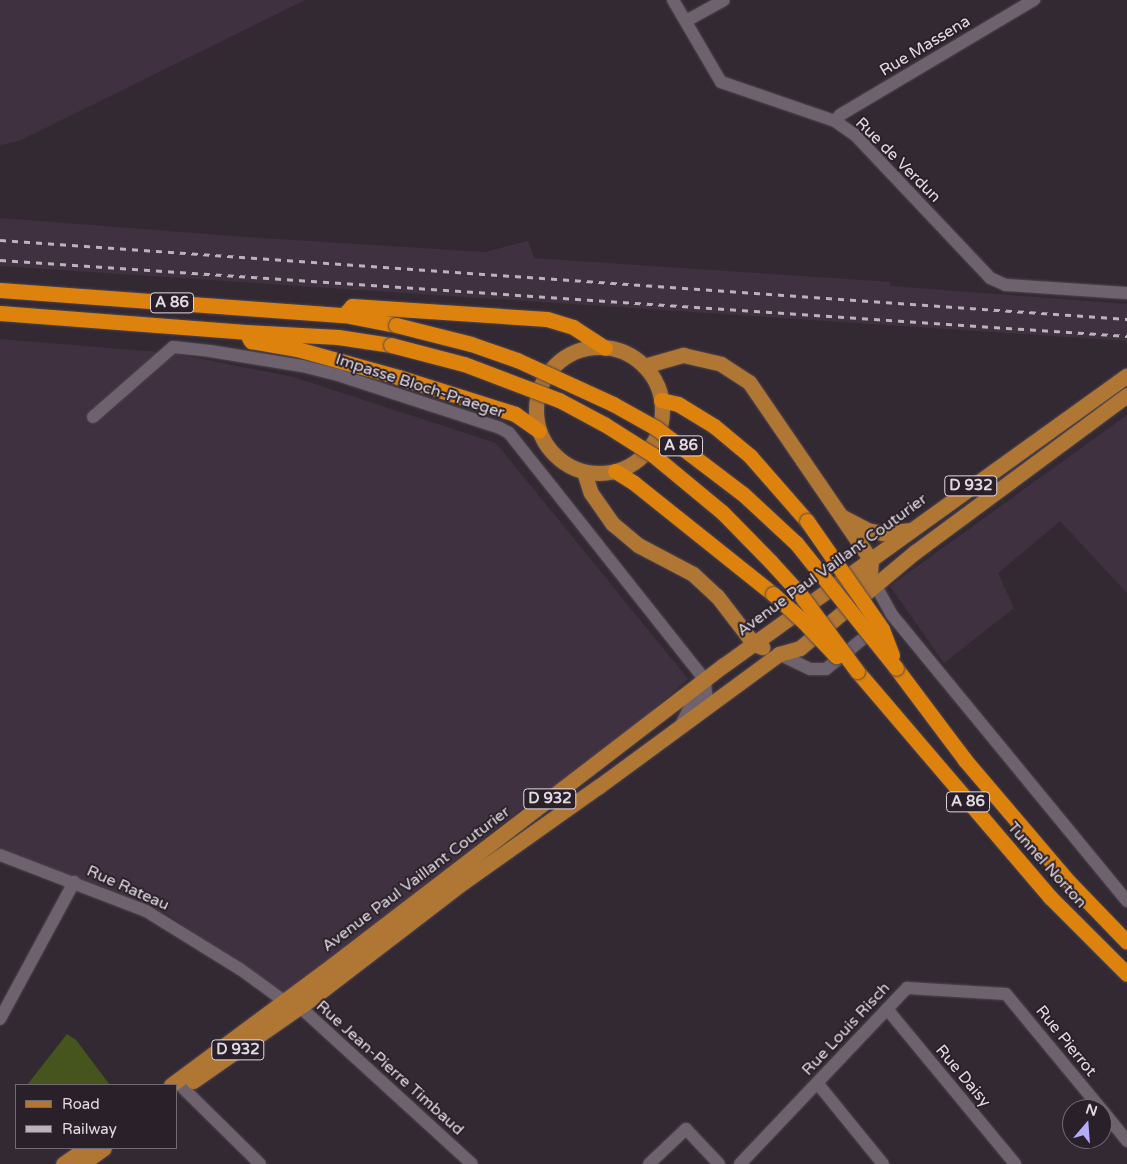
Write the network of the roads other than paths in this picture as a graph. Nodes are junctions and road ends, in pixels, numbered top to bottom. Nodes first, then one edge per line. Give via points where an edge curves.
1 (673, 0) edge
2 (724, 0) edge
3 (1034, 0) edge
4 (686, 21) junction
5 (835, 121) junction
6 (0, 290) edge
7 (1127, 293) edge
8 (0, 313) edge
9 (344, 315) junction
10 (245, 332) junction
11 (605, 348) junction
12 (644, 366) junction
13 (1127, 375) edge
14 (1127, 395) edge
15 (661, 400) junction
16 (93, 417) dead end
17 (539, 431) junction
18 (584, 472) junction
19 (615, 472) junction
20 (840, 515) junction
21 (912, 529) junction
22 (872, 574) junction
23 (892, 615) junction
24 (754, 644) junction
25 (779, 654) junction
26 (896, 668) junction
27 (857, 671) junction
28 (705, 680) junction
29 (682, 723) junction
30 (0, 855) edge
31 (74, 882) junction
32 (1127, 901) edge
33 (1123, 938) edge
34 (1127, 974) edge
35 (1006, 994) joint
36 (284, 1001) junction
37 (299, 1006) junction
38 (887, 1009) junction
39 (0, 1019) edge
40 (818, 1084) junction
41 (178, 1087) edge
42 (178, 1088) edge
43 (178, 1091) edge
44 (1092, 1099) edge
45 (1112, 1123) edge
46 (1127, 1141) edge
47 (102, 1149) edge
48 (85, 1159) edge
49 (64, 1164) edge
50 (260, 1164) edge
51 (472, 1164) edge
52 (649, 1164) edge
53 (719, 1164) edge
54 (740, 1164) edge
55 (883, 1164) edge
56 (1015, 1164) edge

1 - 4 street, Rue de Verdun
2 - 4 street
3 - 5 street, Rue Massena via 840,115
4 - 5 street, Rue de Verdun via 721,82
5 - 7 street, Rue de Verdun via 854,134 885,164 990,278 1006,285
6 - 9 highway, A 86
8 - 10 highway, A 86
9 - 11 highway via 352,306 547,320 574,327
9 - 26 highway, A 86, bridge via 471,344 517,360 613,404 656,428 743,494 796,543
10 - 17 highway via 251,341 297,349 398,376 515,414
10 - 27 highway, A 86, bridge via 338,337 391,344 464,364 551,396 604,424 653,455 722,512 800,594
11 - 12 main road via 620,351
11 - 17 main road via 587,348 555,364 537,395
12 - 15 main road via 655,382
12 - 20 main road via 683,355 721,364 749,382
13 - 21 main road, Avenue Paul Vaillant Couturier / D 932
14 - 22 main road, Avenue Paul Vaillant Couturier / D 932 via 982,501
15 - 19 main road via 662,419 646,452
15 - 26 highway, bridge via 678,404 714,426 750,456 807,521 882,629
16 - 28 street, Impasse Bloch-Praeger via 173,347 338,375 500,428 509,434
17 - 18 main road via 549,449 565,464
18 - 19 main road
18 - 24 main road via 591,493 613,524 638,545 693,574 717,596
19 - 27 highway, bridge via 634,483 751,576 802,620 835,656
20 - 21 main road via 867,530 882,533
20 - 22 main road
21 - 22 main road, Avenue Paul Vaillant Couturier / D 932
22 - 23 street
22 - 24 main road, Avenue Paul Vaillant Couturier / D 932
22 - 25 main road, Avenue Paul Vaillant Couturier / D 932 via 834,620 800,648
23 - 25 street via 826,669 810,669
23 - 32 street
24 - 25 main road
24 - 28 main road, Avenue Paul Vaillant Couturier / D 932
25 - 29 main road, Avenue Paul Vaillant Couturier / D 932
26 - 33 highway, A 86 via 965,760
27 - 34 highway, Tunnel Norton / A 86 via 1050,897
28 - 29 street, Avenue Paul Vaillant Couturier via 706,694 692,703
28 - 36 main road, Avenue Paul Vaillant Couturier / D 932
29 - 37 main road, Avenue Paul Vaillant Couturier / D 932
30 - 31 street, Rue Rateau
31 - 36 street, Rue Rateau via 146,911
31 - 39 street
35 - 38 street, Rue Louis Risch via 907,988
35 - 44 street, Rue Pierrot
36 - 37 street, Rue Jean-Pierre Timbaud
36 - 41 main road, Avenue Paul Vaillant Couturier / D 932
37 - 42 main road, Avenue Paul Vaillant Couturier / D 932
37 - 51 street, Rue Jean-Pierre Timbaud
38 - 40 street, Rue Louis Risch
38 - 56 street, Rue Daisy
40 - 54 street, Rue Louis Risch
40 - 55 street
43 - 50 street
45 - 46 street, Rue Pierrot
47 - 48 main road
48 - 49 main road
52 - 53 street via 686,1130

